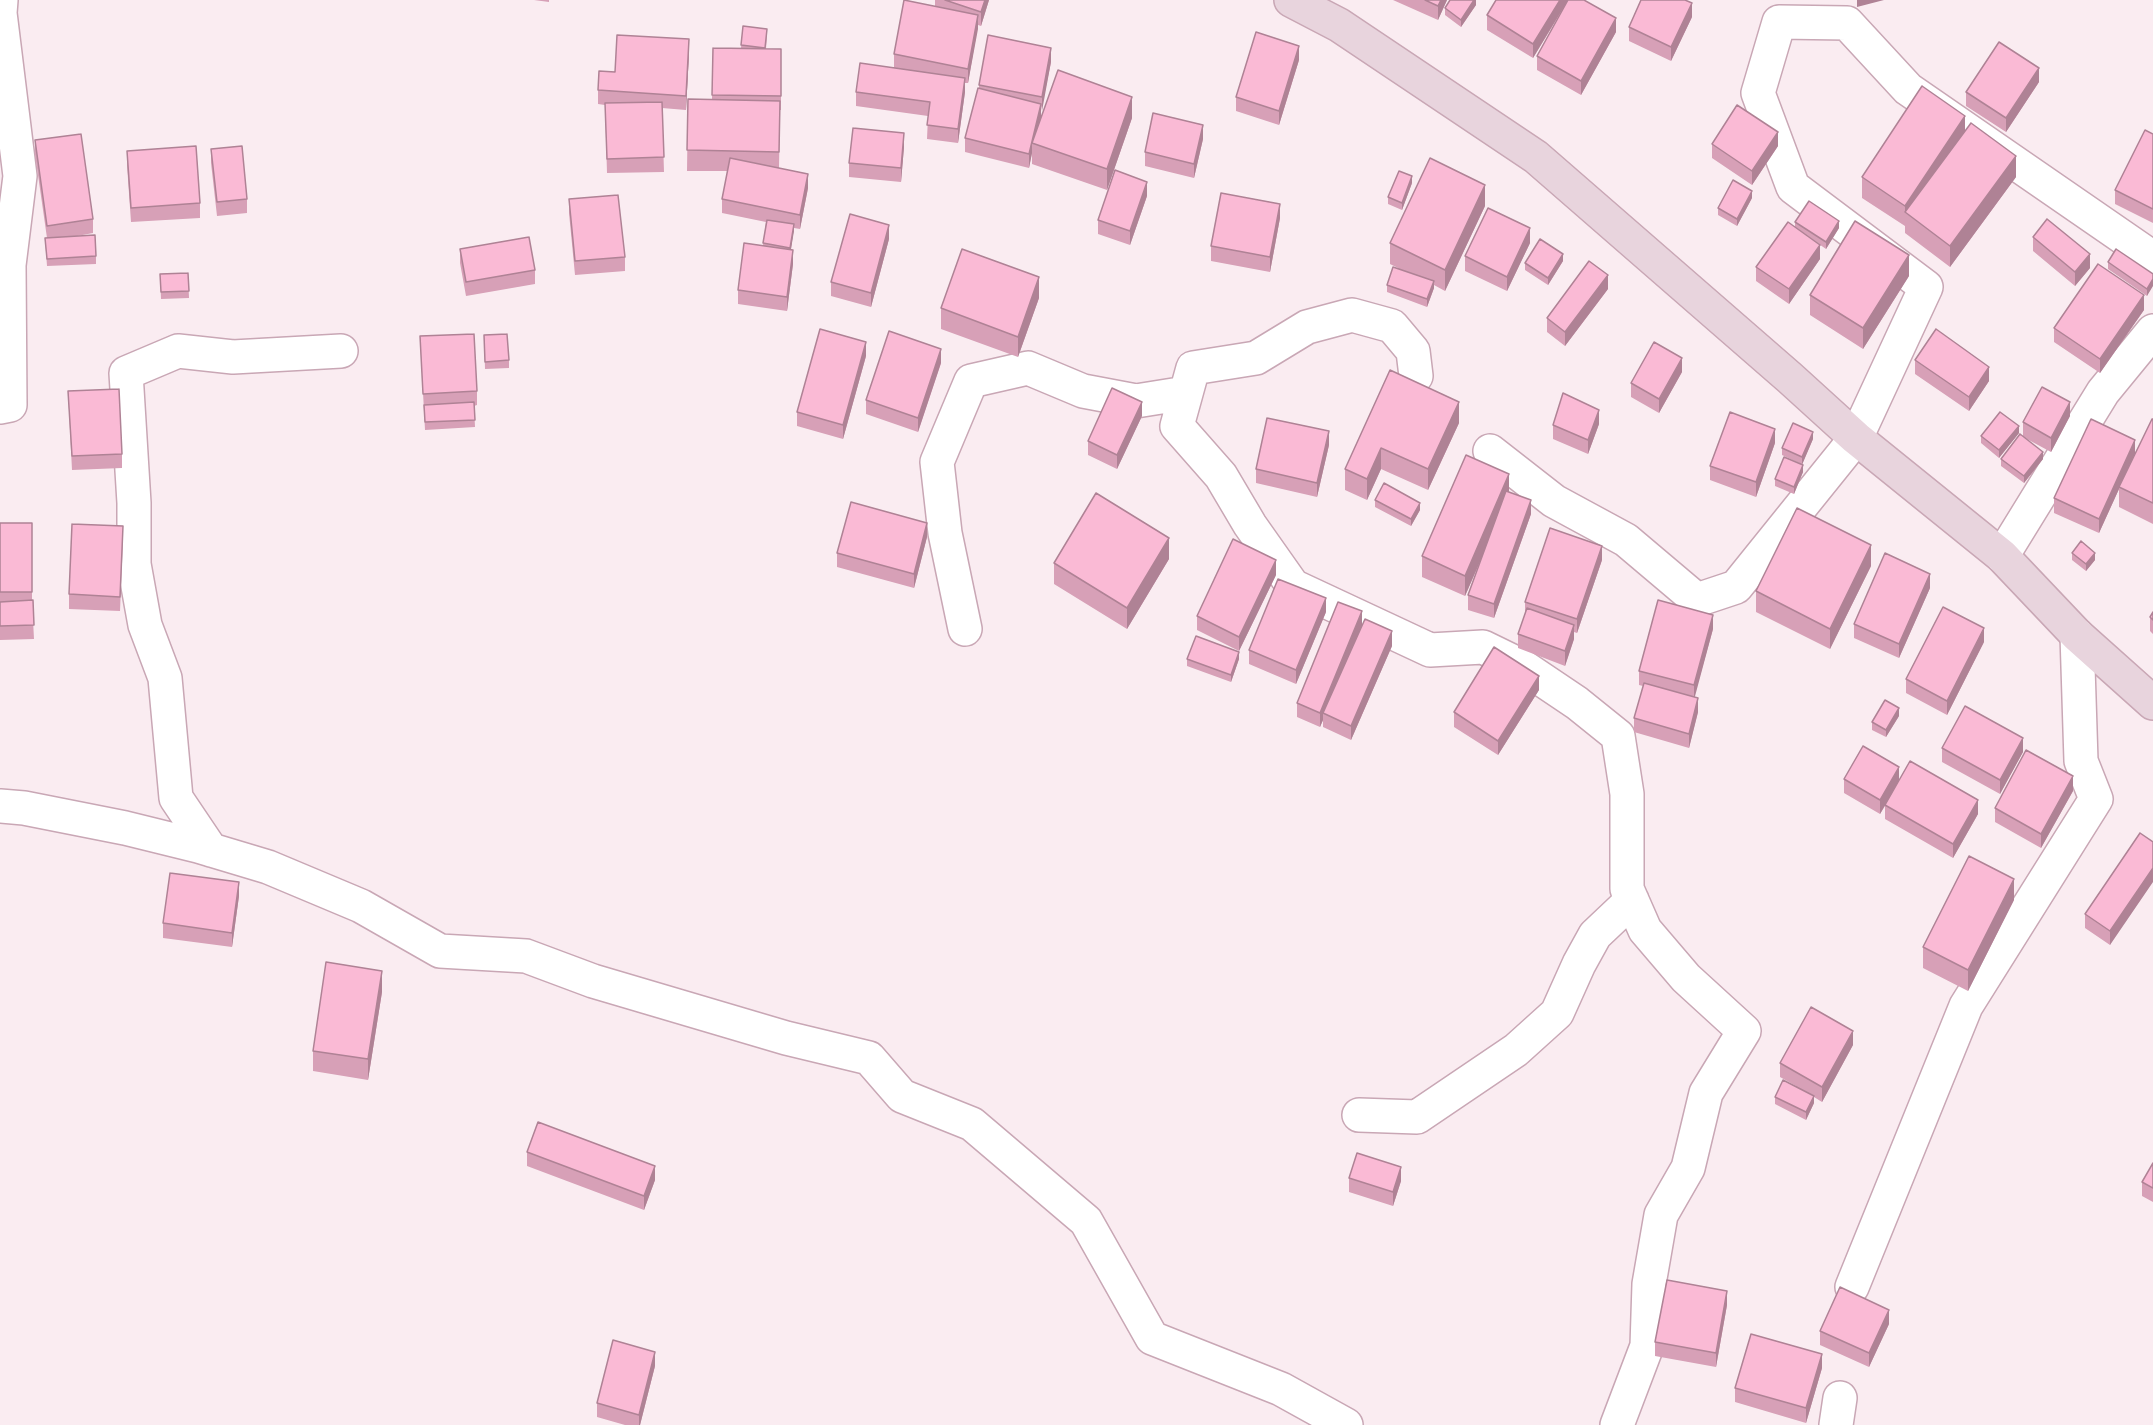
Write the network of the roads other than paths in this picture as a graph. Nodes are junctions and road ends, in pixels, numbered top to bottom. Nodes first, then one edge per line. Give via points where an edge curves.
1 (1, 0) edge
2 (1291, 0) edge
3 (2153, 258) edge
4 (2153, 331) edge
5 (341, 351) dead end
6 (1416, 376) dead end
7 (1186, 393) junction
8 (0, 407) edge
9 (1856, 438) junction
10 (1490, 451) dead end
11 (2002, 556) junction
12 (964, 629) dead end
13 (2077, 636) junction
14 (2153, 703) edge
15 (0, 806) edge
16 (211, 850) junction
17 (1632, 900) junction
18 (1359, 1115) dead end
19 (1852, 1287) dead end
20 (1346, 1425) edge
21 (1617, 1425) edge

1 - 8 street via 20,176 9,265 10,405
2 - 9 main road via 1339,25 1536,158
3 - 9 street via 1908,89 1847,23 1779,22 1758,93 1793,187 1926,287
4 - 11 street via 2103,392
5 - 16 street via 233,357 178,351 126,373 134,564 145,625 165,678 176,798
6 - 7 street via 1413,351 1392,326 1352,315 1307,327 1256,358 1193,368
7 - 12 street via 1136,401 1083,391 1028,368 970,381 937,462 945,533
7 - 17 street via 1177,426 1221,476 1293,586 1430,650 1483,647 1522,666 1618,735 1627,794 1627,889
9 - 10 street via 1736,587 1697,600 1626,540 1554,501
9 - 11 main road
11 - 13 main road
13 - 14 main road
13 - 19 street via 2081,761 2096,799 1966,1006
15 - 16 street via 125,828
16 - 20 street via 268,867 361,906 440,951 526,956 593,981 786,1038 869,1058 902,1096 972,1124 1086,1221 1152,1338 1281,1389
17 - 18 street via 1595,935 1557,1013 1516,1050 1417,1117
17 - 21 street via 1645,930 1686,978 1743,1031 1706,1093 1688,1168 1662,1215 1649,1284 1647,1346

